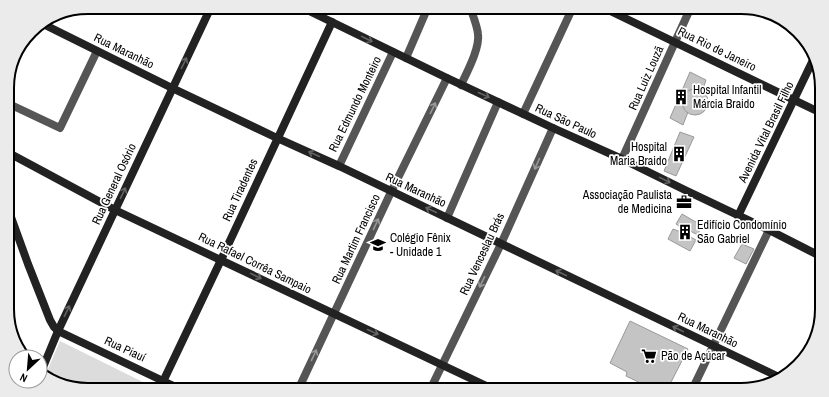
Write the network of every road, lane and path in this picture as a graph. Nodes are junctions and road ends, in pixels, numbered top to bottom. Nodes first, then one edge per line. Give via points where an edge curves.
1 (208, 14) edge
2 (317, 14) edge
3 (425, 14) edge
4 (472, 14) edge
5 (570, 14) edge
6 (617, 14) edge
7 (688, 14) edge
8 (332, 22) junction
9 (47, 26) edge
10 (675, 42) junction
11 (97, 51) junction
12 (393, 52) junction
13 (406, 58) junction
14 (811, 65) edge
15 (447, 78) junction
16 (461, 85) junction
17 (172, 88) junction
18 (794, 100) junction
19 (498, 102) junction
20 (14, 106) edge
21 (815, 110) edge
22 (523, 114) junction
23 (553, 128) junction
24 (277, 138) junction
25 (14, 156) edge
26 (622, 159) junction
27 (339, 166) junction
28 (391, 192) junction
29 (115, 210) junction
30 (738, 216) junction
31 (447, 218) junction
32 (14, 223) edge
33 (768, 230) junction
34 (501, 244) junction
35 (815, 254) edge
36 (221, 260) junction
37 (334, 314) junction
38 (58, 331) junction
39 (713, 346) junction
40 (48, 355) edge
41 (442, 365) junction
42 (774, 375) edge
43 (163, 380) junction
44 (162, 383) edge
45 (169, 383) edge
46 (301, 383) edge
47 (433, 383) edge
48 (480, 383) edge
49 (695, 383) edge

17 -> 1 street, Rua General Osório
2 - 8 street, Rua São Paulo
3 - 13 street
4 - 16 street via 478,42
5 - 22 street
6 - 10 street, Rua Rio de Janeiro
7 - 10 street, Rua Luiz Louzã
8 -> 12 street, Rua São Paulo
8 - 24 street, Rua Tiradentes
9 - 11 street, Rua Maranhão
10 - 18 street, Rua Rio de Janeiro
10 - 26 street, Rua Luiz Louzã
11 - 17 street, Rua Maranhão
11 - 20 street via 60,128
12 - 13 street, Rua São Paulo
12 - 27 street, Rua Edmundo Monteiro
13 - 15 street, Rua São Paulo
14 - 18 street, Avenida Vital Brasil Filho
15 - 16 street, Rua São Paulo
28 -> 15 street, Rua Martim Francisco
16 -> 19 street, Rua São Paulo
17 - 24 street, Rua Maranhão
29 -> 17 street, Rua General Osório
18 - 21 street, Rua Rio de Janeiro
18 - 30 street, Avenida Vital Brasil Filho
19 - 22 street, Rua São Paulo
19 - 31 street
22 - 23 street, Rua São Paulo
23 - 26 street, Rua São Paulo
23 -> 34 street, Rua Venceslau Brás
27 -> 24 street, Rua Maranhão
24 - 36 street, Rua Tiradentes
25 - 29 street, Rua Rafael Corrêa Sampaio
26 -> 30 street, Rua São Paulo
27 - 28 street, Rua Maranhão
31 -> 28 street, Rua Maranhão
37 -> 28 street, Rua Martim Francisco
29 - 36 street, Rua Rafael Corrêa Sampaio
38 -> 29 street, Rua General Osório
30 - 33 street, Rua São Paulo
31 - 34 street, Rua Maranhão
32 - 38 street via 50,320
33 - 35 street, Rua São Paulo
33 - 39 street
39 -> 34 street, Rua Maranhão
34 -> 41 street, Rua Venceslau Brás
36 -> 37 street, Rua Rafael Corrêa Sampaio
36 - 43 street, Rua Tiradentes
37 -> 41 street, Rua Rafael Corrêa Sampaio
46 -> 37 street, Rua Martim Francisco
38 - 40 street, Rua General Osório
38 - 43 street, Rua Piauí
39 - 42 street, Rua Maranhão
39 - 49 street
41 - 47 street, Rua Venceslau Brás
41 - 48 street, Rua Rafael Corrêa Sampaio
43 - 44 street, Rua Tiradentes
43 - 45 street, Rua Piauí

